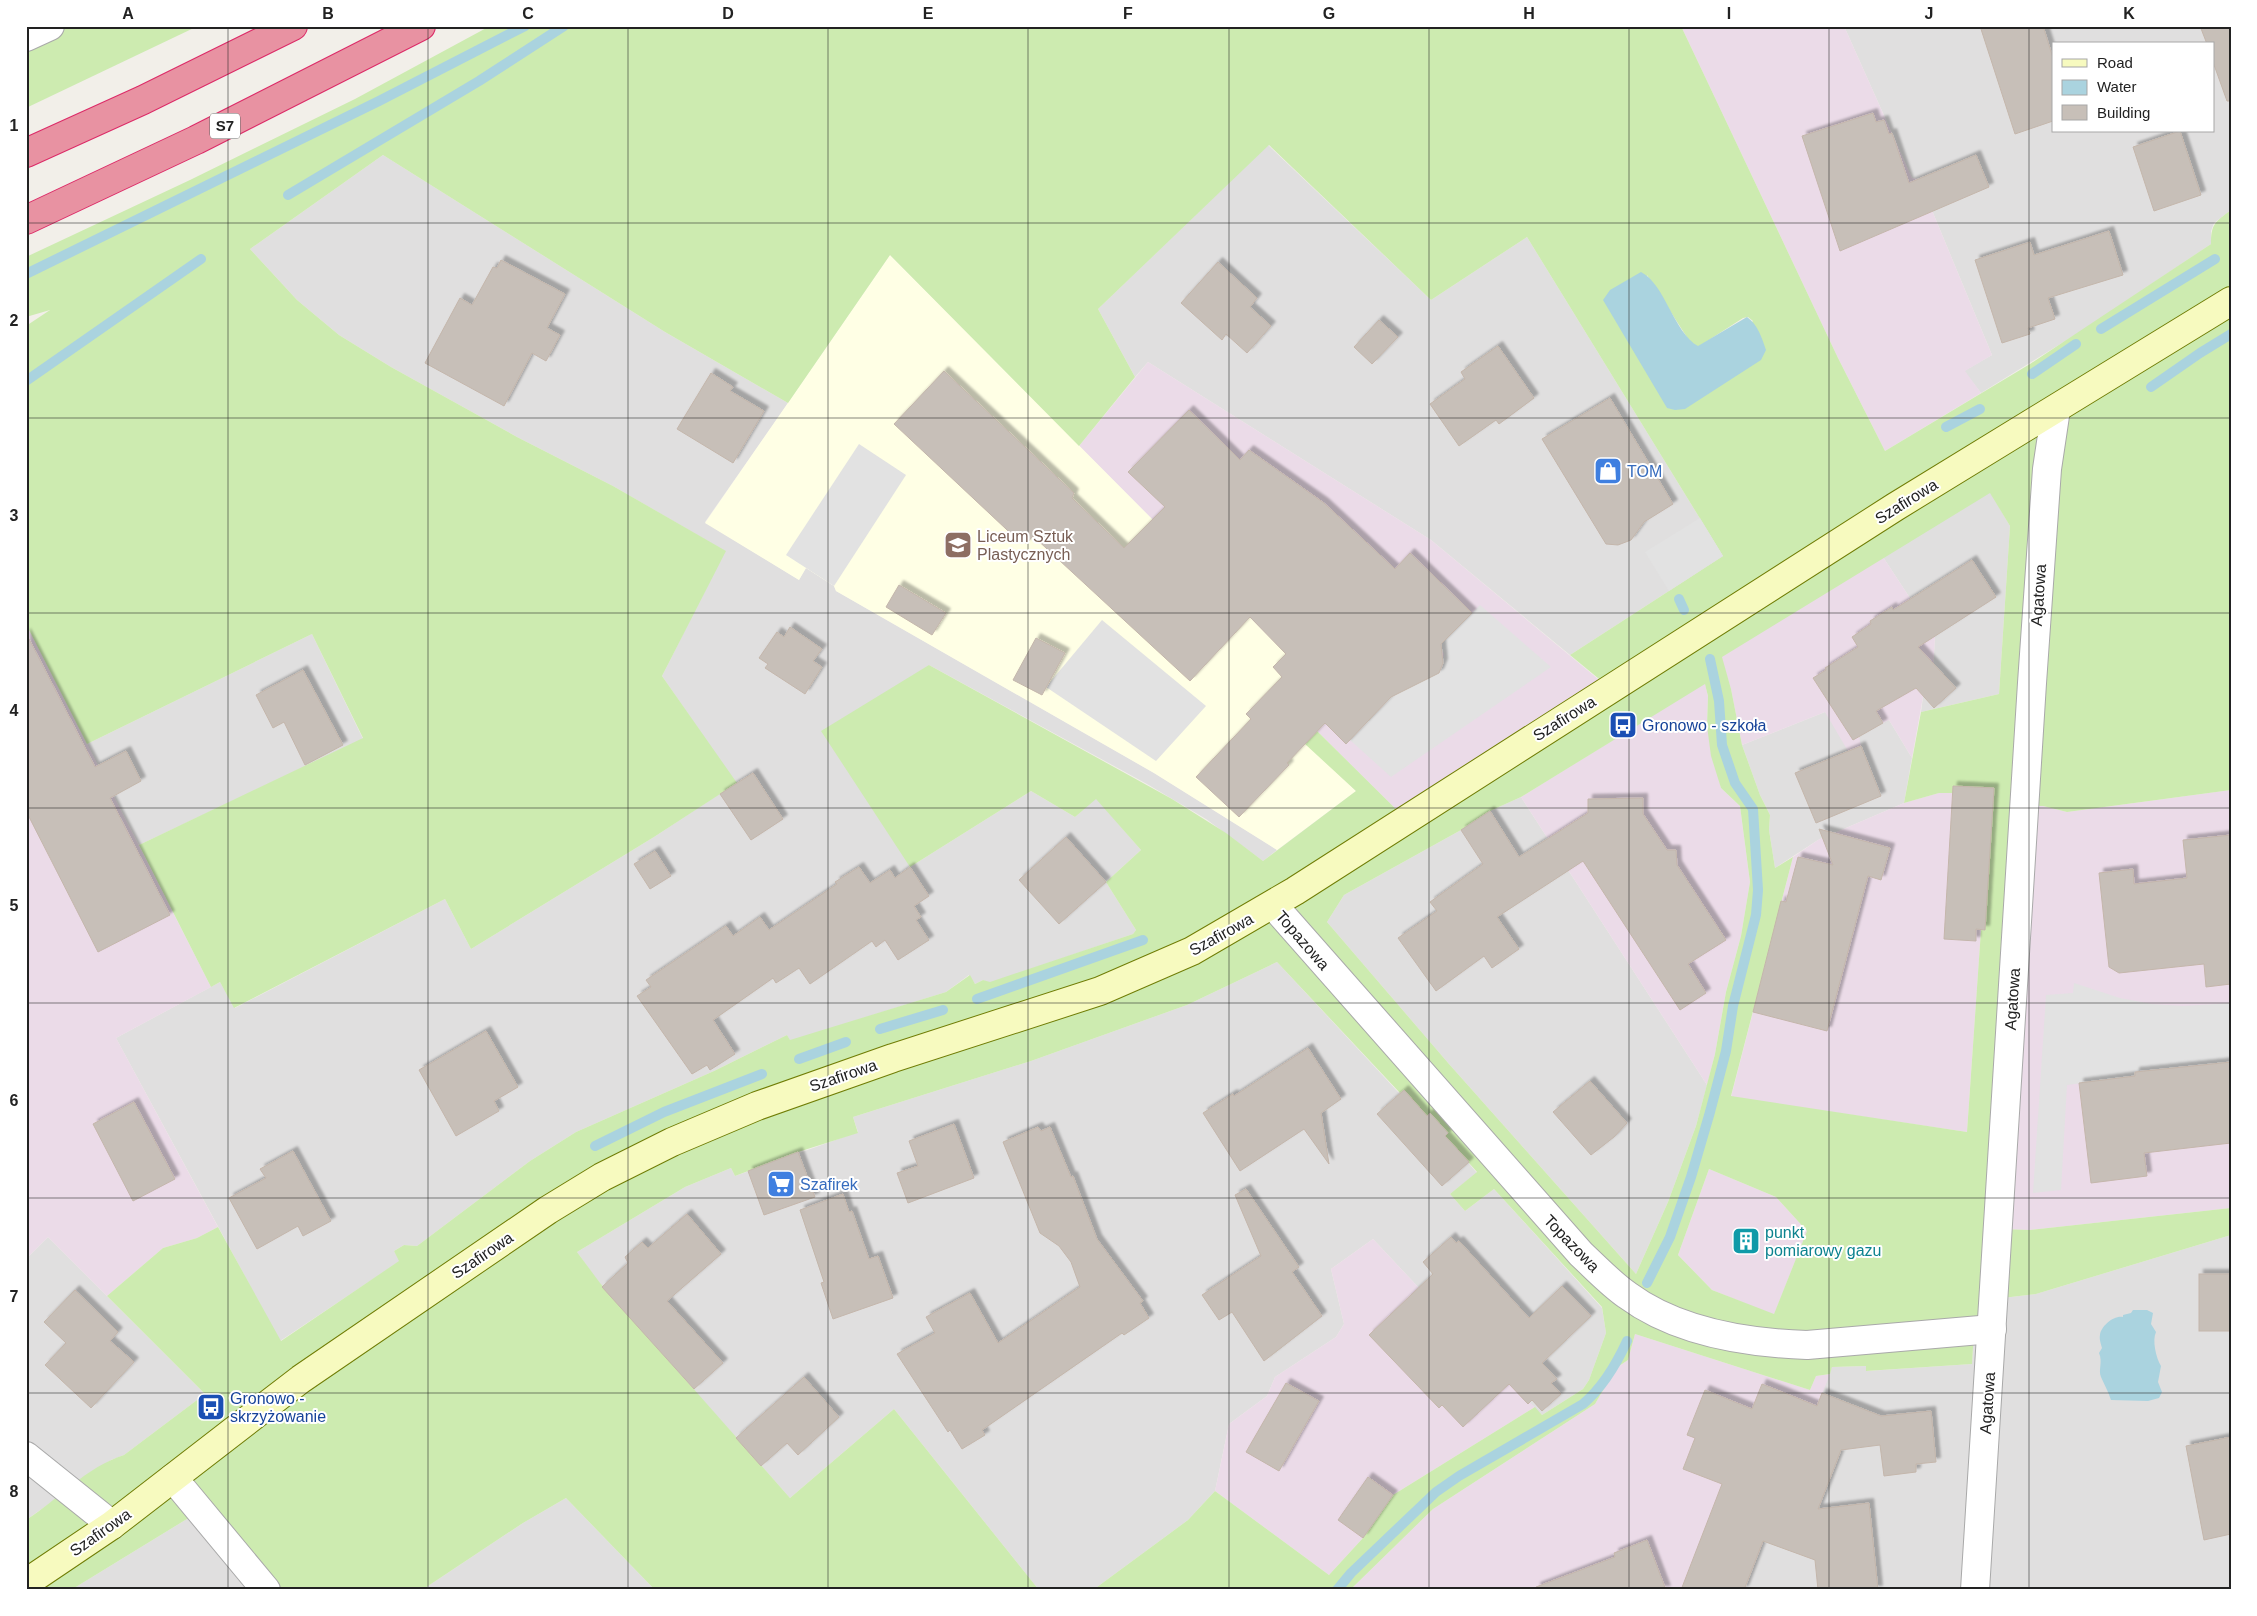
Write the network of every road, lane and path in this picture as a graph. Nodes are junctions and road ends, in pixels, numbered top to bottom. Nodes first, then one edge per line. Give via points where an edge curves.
1 (50, 26) edge
2 (293, 26) edge
3 (421, 26) edge
4 (26, 37) edge
5 (26, 154) edge
6 (26, 220) edge
7 (2231, 301) edge
8 (2056, 409) junction
9 (1273, 905) junction
10 (1992, 1329) junction
11 (26, 1456) edge
12 (172, 1478) junction
13 (112, 1525) junction
14 (26, 1583) edge
15 (266, 1590) edge
16 (1975, 1590) edge

1 - 4 street
2 - 5 highway
3 - 6 highway, S7 via 196,140
7 - 8 street, Szafirowa
8 - 9 street, Szafirowa via 1895,507
8 - 10 street, Agatowa via 2047,469
9 - 10 street, Topazowa via 1581,1254 1640,1303 1690,1326 1777,1344 1816,1344
9 - 12 street, Szafirowa via 1192,951 1119,984 787,1095 680,1138 625,1165 548,1210 395,1314 301,1379
10 - 16 street, Agatowa
11 - 13 street
12 - 13 street, Szafirowa
12 - 15 street
13 - 14 street, Szafirowa

